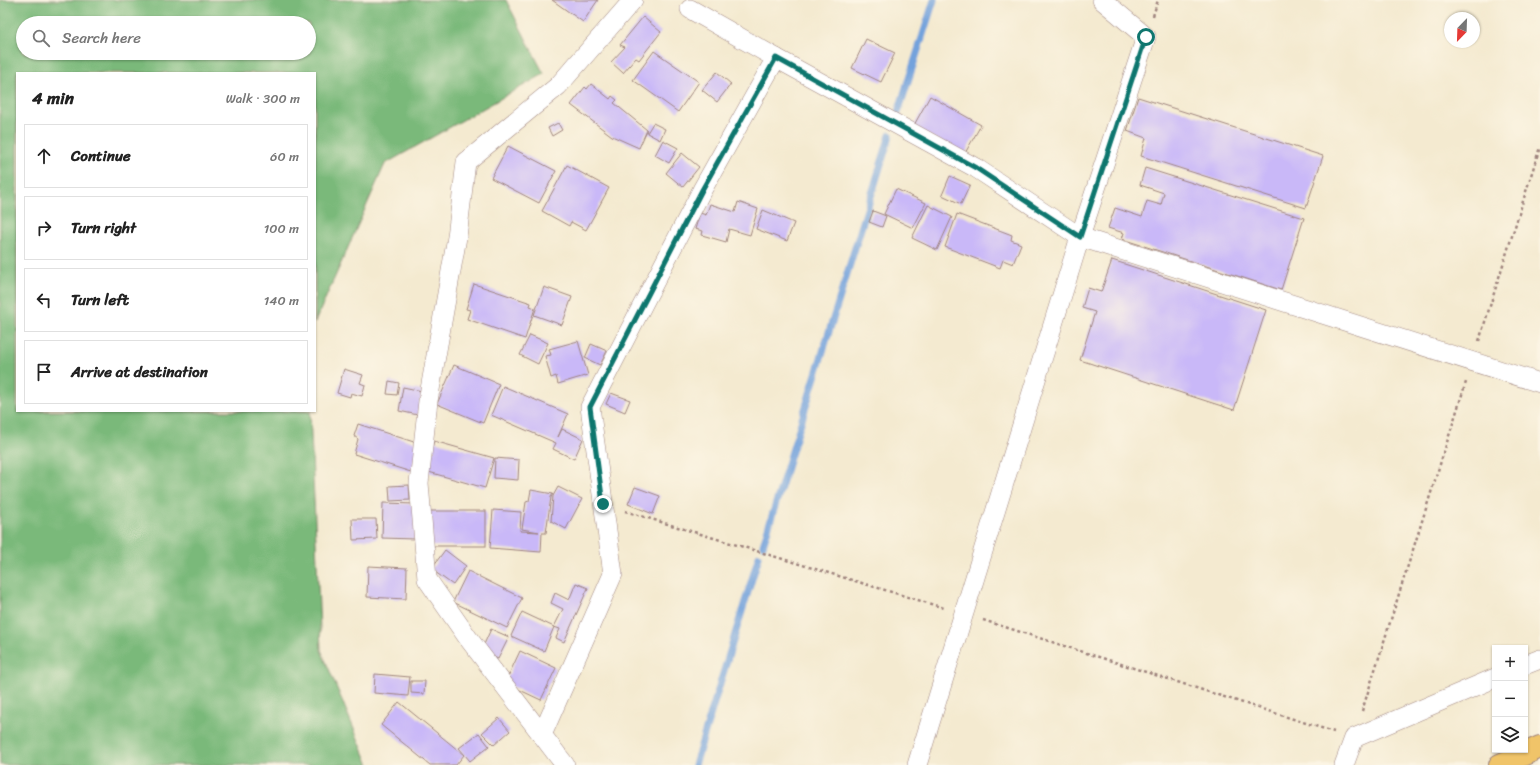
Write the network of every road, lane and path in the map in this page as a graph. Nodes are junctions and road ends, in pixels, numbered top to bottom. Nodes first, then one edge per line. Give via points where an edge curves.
1 (633, 0) edge
2 (1102, 0) edge
3 (690, 9) dead end
4 (776, 58) junction
5 (1540, 147) edge
6 (1080, 237) junction
7 (1472, 361) junction
8 (1540, 383) edge
9 (1540, 659) edge
10 (1528, 664) edge
11 (1492, 679) edge
12 (542, 735) junction
13 (1354, 738) junction
14 (1540, 747) edge
15 (565, 765) edge
16 (917, 765) edge
17 (1344, 765) edge
18 (1500, 765) edge

1 - 12 street via 558,86 466,162 457,237 428,401 419,483 427,578 468,638
2 - 6 street via 1146,37
3 - 4 street
4 - 6 street via 976,168
4 - 12 street via 702,190 590,407 613,574
5 - 7 path
6 - 7 street
6 - 16 street
7 - 8 street
7 - 13 path
9 - 10 street
11 - 13 street
12 - 15 street
13 - 17 street
14 - 18 highway

